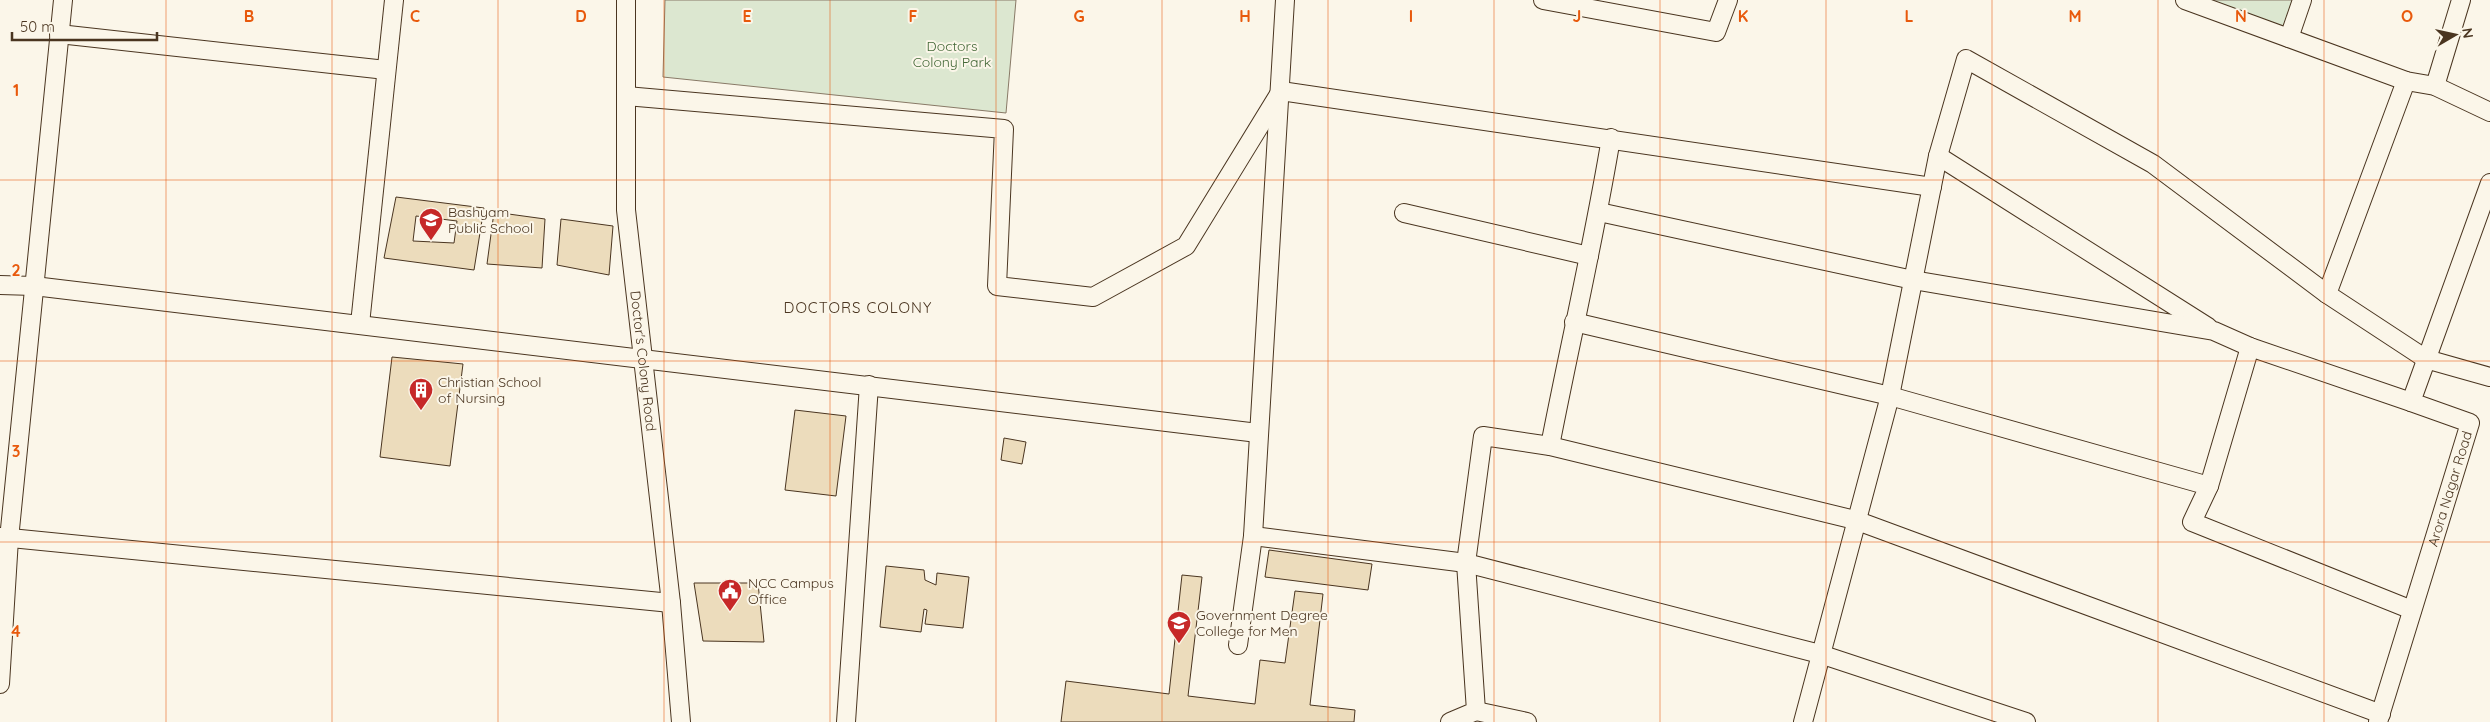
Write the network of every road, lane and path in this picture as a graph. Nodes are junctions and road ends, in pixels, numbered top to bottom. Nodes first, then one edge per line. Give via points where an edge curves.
1 (63, 0) edge
2 (394, 0) edge
3 (626, 0) edge
4 (1285, 0) edge
5 (1543, 0) edge
6 (1728, 0) edge
7 (2185, 0) edge
8 (2302, 0) edge
9 (2460, 0) edge
10 (59, 34) junction
11 (2288, 38) junction
12 (386, 70) junction
13 (2406, 81) junction
14 (2435, 86) junction
15 (1281, 91) junction
16 (626, 96) junction
17 (2490, 112) edge
18 (1611, 138) junction
19 (1938, 156) junction
20 (2490, 183) edge
21 (1932, 187) junction
22 (1599, 212) junction
23 (1404, 213) dead end
24 (1588, 256) junction
25 (1913, 280) junction
26 (0, 285) edge
27 (34, 286) junction
28 (2327, 294) junction
29 (1574, 322) junction
30 (360, 324) junction
31 (2214, 331) junction
32 (2250, 347) junction
33 (642, 357) junction
34 (2426, 358) junction
35 (2490, 377) edge
36 (869, 385) junction
37 (1890, 396) junction
38 (2411, 402) junction
39 (1258, 433) junction
40 (1550, 446) junction
41 (2210, 486) junction
42 (1855, 520) junction
43 (1253, 536) junction
44 (4, 538) edge
45 (1466, 563) junction
46 (671, 603) junction
47 (2412, 610) junction
48 (1238, 645) dead end
49 (1820, 654) junction
50 (0, 684) edge
51 (1476, 711) junction
52 (2379, 718) edge
53 (681, 722) edge
54 (846, 722) edge
55 (1450, 722) edge
56 (1527, 722) edge
57 (1803, 722) edge
58 (2026, 722) edge

1 - 10 street
2 - 12 street
3 - 16 street, Doctor's Colony Road
4 - 15 street
5 - 6 street via 1716,32
7 - 11 street
8 - 11 street
9 - 14 street
10 - 12 street
10 - 27 street
11 - 13 street
12 - 30 street
13 - 14 street
13 - 28 street
14 - 17 street
15 - 16 street via 1186,246 1093,297 997,286 1004,129
15 - 18 street
15 - 39 street
16 - 33 street, Doctor's Colony Road via 626,210
18 - 21 street
18 - 22 street
19 - 21 street
19 - 28 street via 1966,59 2154,164
19 - 31 street
20 - 34 street
21 - 25 street
22 - 24 street
22 - 25 street
23 - 24 street
24 - 29 street
25 - 31 street
25 - 37 street
26 - 27 street
27 - 30 street
27 - 44 street
28 - 34 street
29 - 37 street
29 - 40 street
30 - 33 street
31 - 32 street
32 - 38 street
32 - 41 street
33 - 36 street
33 - 46 street, Doctor's Colony Road
34 - 35 street
34 - 38 street
36 - 39 street
36 - 54 street
37 - 41 street
37 - 42 street
38 - 47 street, Arora Nagar Road via 2470,423
39 - 43 street
40 - 42 street
40 - 45 street via 1483,436
41 - 47 street via 2192,522
42 - 49 street
42 - 52 street
43 - 45 street
43 - 48 street
44 - 46 street
44 - 50 street
45 - 49 street
45 - 51 street
46 - 53 street, Doctor's Colony Road
47 - 52 street, Arora Nagar Road
49 - 57 street
49 - 58 street
51 - 55 street
51 - 56 street

